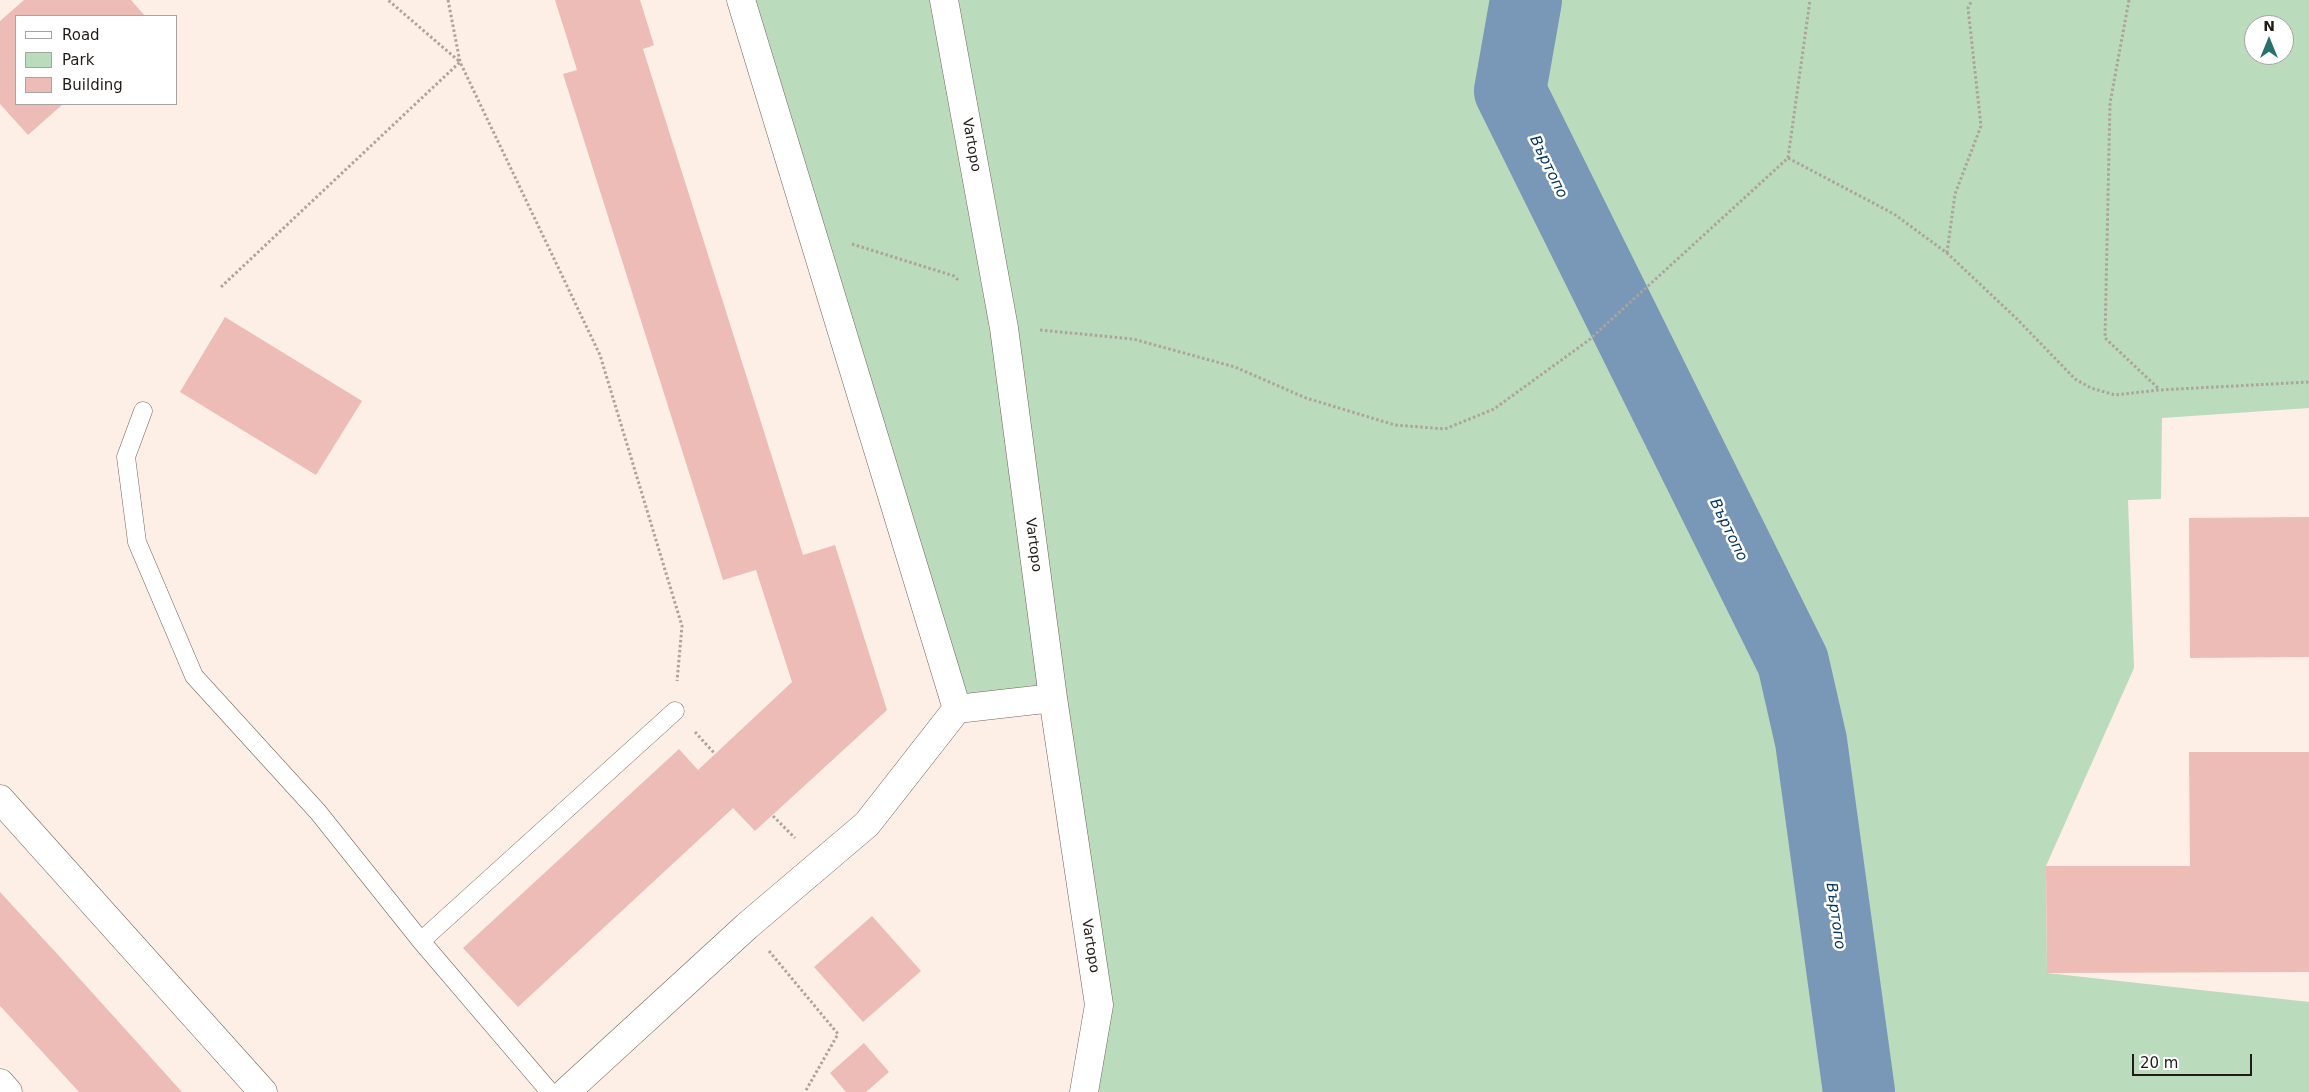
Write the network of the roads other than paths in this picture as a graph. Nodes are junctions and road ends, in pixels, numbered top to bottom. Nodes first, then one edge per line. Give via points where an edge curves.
1 (741, 0) edge
2 (944, 0) edge
3 (143, 411) dead end
4 (1053, 698) junction
5 (957, 709) junction
6 (675, 711) road end
7 (0, 799) edge
8 (422, 941) junction
9 (0, 1083) edge
10 (8, 1092) edge
11 (263, 1092) edge
12 (550, 1092) edge
13 (566, 1092) edge
14 (1084, 1092) edge

1 - 5 street
2 - 4 street, Vartopo via 1004,328
3 - 8 lane via 126,457 137,542 194,676 318,812
4 - 5 street
4 - 14 street, Vartopo via 1099,1006
5 - 13 street via 867,824 748,926
6 - 8 lane
7 - 11 street
8 - 12 lane
9 - 10 street

